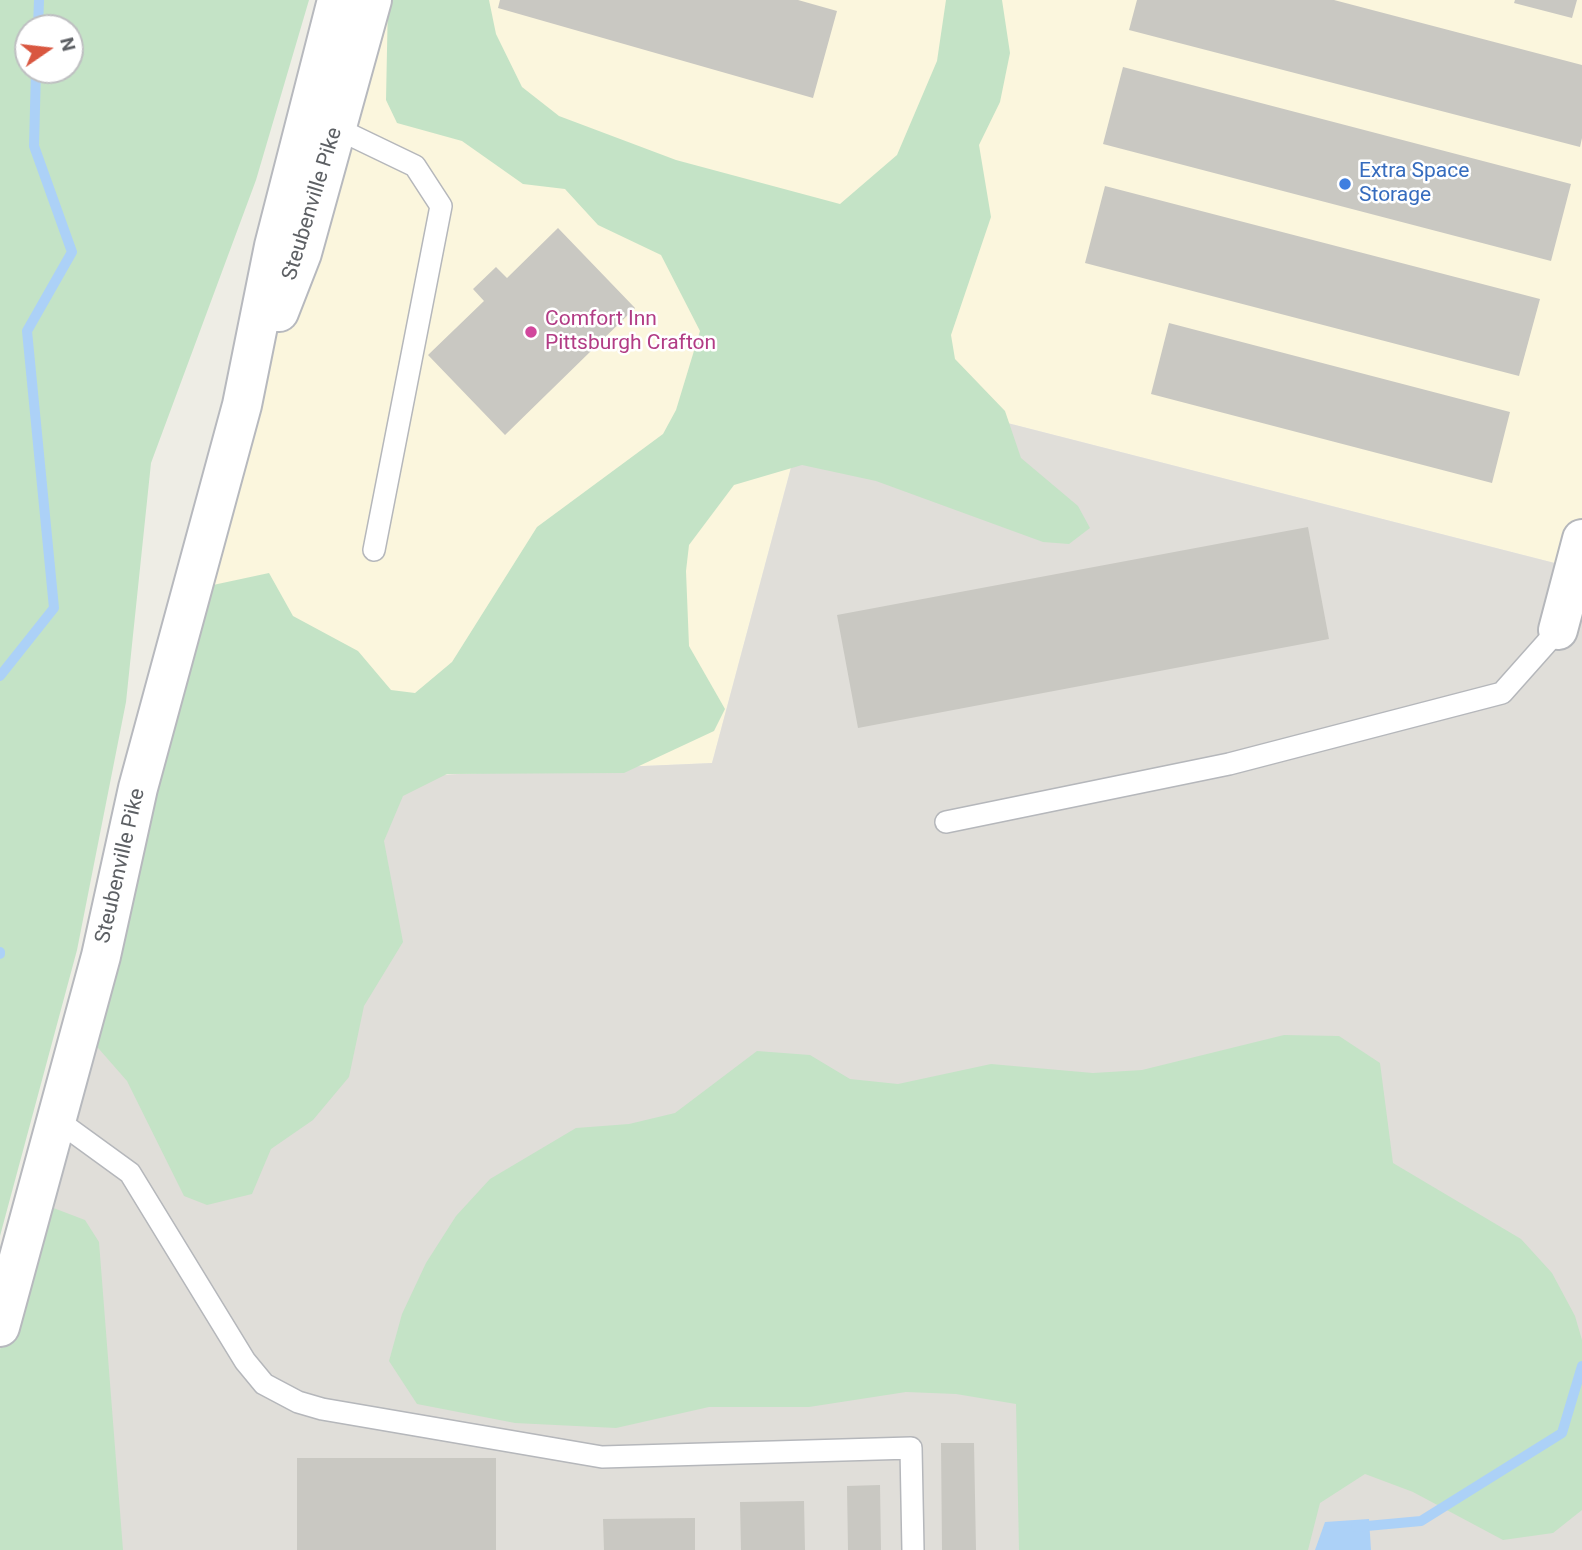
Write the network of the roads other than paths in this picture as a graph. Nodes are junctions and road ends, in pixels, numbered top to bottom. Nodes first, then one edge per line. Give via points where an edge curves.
1 (337, 0) edge
2 (372, 0) edge
3 (337, 128) junction
4 (242, 405) junction
5 (1582, 539) edge
6 (374, 550) dead end
7 (1558, 630) joint
8 (946, 822) dead end
9 (57, 1120) junction
10 (0, 1327) edge
11 (914, 1550) edge

1 - 4 main road, Steubenville Pike via 274,246
2 - 3 main road, Steubenville Pike
3 - 4 main road, Steubenville Pike via 302,253
3 - 6 lane via 415,166 441,205
4 - 9 main road, Steubenville Pike via 138,788 101,956
5 - 7 main road
7 - 8 lane via 1502,693 1229,764
9 - 10 main road, Steubenville Pike
9 - 11 lane via 130,1173 245,1361 264,1384 298,1402 602,1457 911,1448

